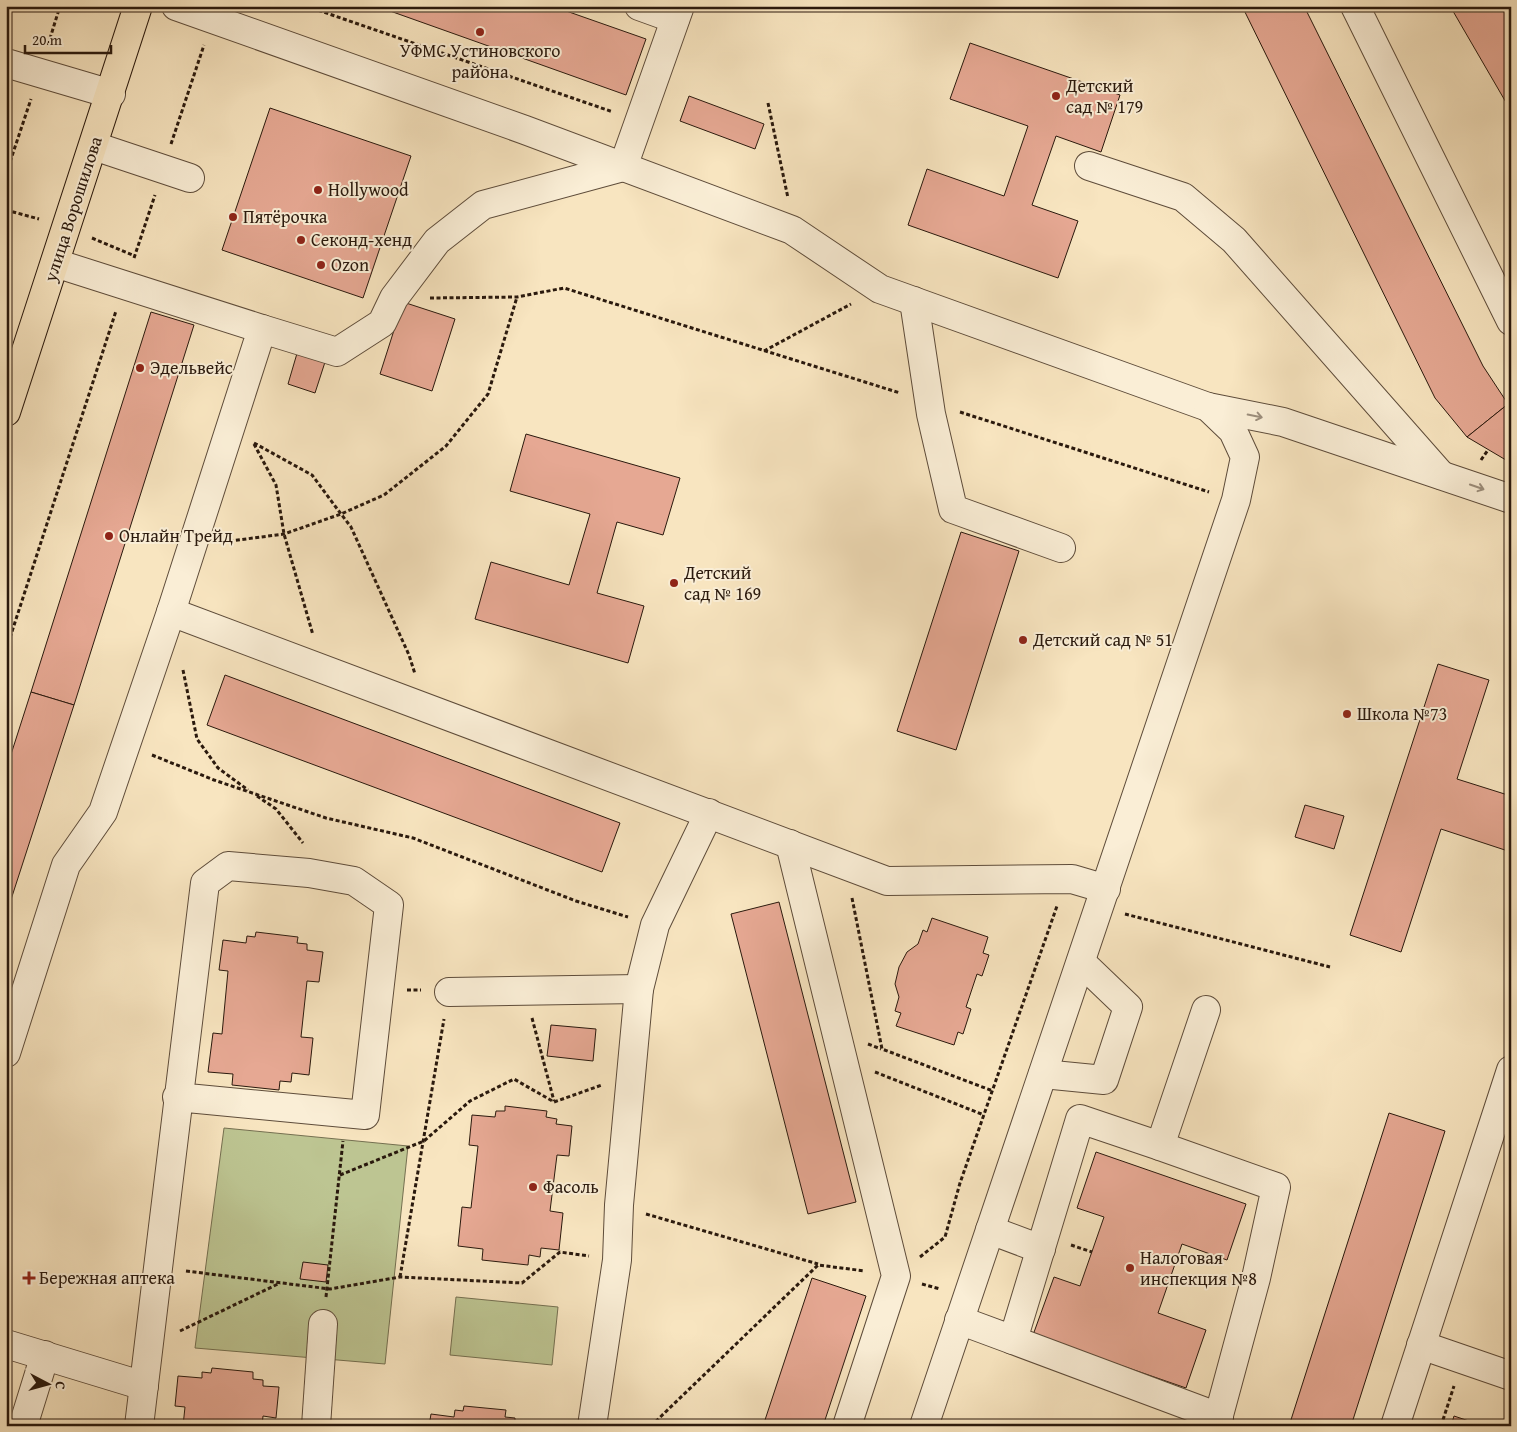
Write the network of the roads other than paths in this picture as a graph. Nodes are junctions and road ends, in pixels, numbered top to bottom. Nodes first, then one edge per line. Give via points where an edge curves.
1 (138, 6) edge
2 (176, 6) edge
3 (639, 6) edge
4 (1354, 6) edge
5 (678, 13) edge
6 (6, 63) edge
7 (111, 94) junction
8 (94, 146) junction
9 (1089, 166) dead end
10 (623, 167) junction
11 (190, 178) dead end
12 (55, 263) junction
13 (914, 301) junction
14 (1511, 321) edge
15 (262, 329) junction
16 (1208, 407) junction
17 (6, 412) edge
18 (1441, 475) junction
19 (1511, 499) edge
20 (1061, 548) dead end
21 (171, 612) junction
22 (709, 813) junction
23 (790, 844) junction
24 (1106, 889) junction
25 (1081, 962) junction
26 (639, 989) junction
27 (449, 992) road end
28 (1206, 1010) dead end
29 (6, 1053) edge
30 (1511, 1070) edge
31 (1043, 1074) junction
32 (177, 1096) junction
33 (1160, 1146) junction
34 (990, 1230) junction
35 (1040, 1249) junction
36 (963, 1309) junction
37 (323, 1324) road end
38 (1013, 1340) junction
39 (6, 1344) edge
40 (1421, 1345) junction
41 (45, 1355) junction
42 (1511, 1376) edge
43 (144, 1386) junction
44 (1217, 1421) edge
45 (24, 1426) edge
46 (139, 1426) edge
47 (316, 1426) edge
48 (592, 1426) edge
49 (847, 1426) edge
50 (924, 1426) edge
51 (1395, 1426) edge

1 - 7 main road, улица Ворошилова
2 - 10 street
3 - 5 street
4 - 14 street
5 - 10 street
6 - 7 street
7 - 8 main road, улица Ворошилова
8 - 11 street
8 - 12 main road, улица Ворошилова
9 - 18 street via 1183,197 1234,240
10 - 13 street via 792,230 880,289
10 - 15 street via 482,205 437,241 394,298 382,323 337,352
12 - 15 street
12 - 17 main road, улица Ворошилова
13 - 16 street
13 - 20 street via 930,402 953,509
15 - 21 street
16 -> 18 street via 1283,422
16 - 24 street via 1233,431 1245,457 1236,500
18 -> 19 street
21 - 22 street
21 - 29 street via 103,812 66,865
22 - 23 street
22 - 26 street via 655,925
23 - 24 street via 887,881 1066,879
23 - 49 street via 896,1276
24 - 25 street
25 - 31 street
25 - 31 street via 1128,1007 1104,1080
26 - 27 street
26 - 48 street via 617,1260
28 - 33 street
30 - 40 street
31 - 34 street
32 - 32 street via 205,883 228,866 330,877 354,881 389,905 365,1116
32 - 43 street
33 - 35 street via 1080,1119
33 - 44 street via 1276,1188 1256,1278
34 - 35 street
34 - 36 street
35 - 38 street
36 - 38 street
36 - 50 street
37 - 47 street
38 - 44 street
39 - 41 street
40 - 42 street
40 - 51 street
41 - 43 street
41 - 45 street
43 - 46 street

